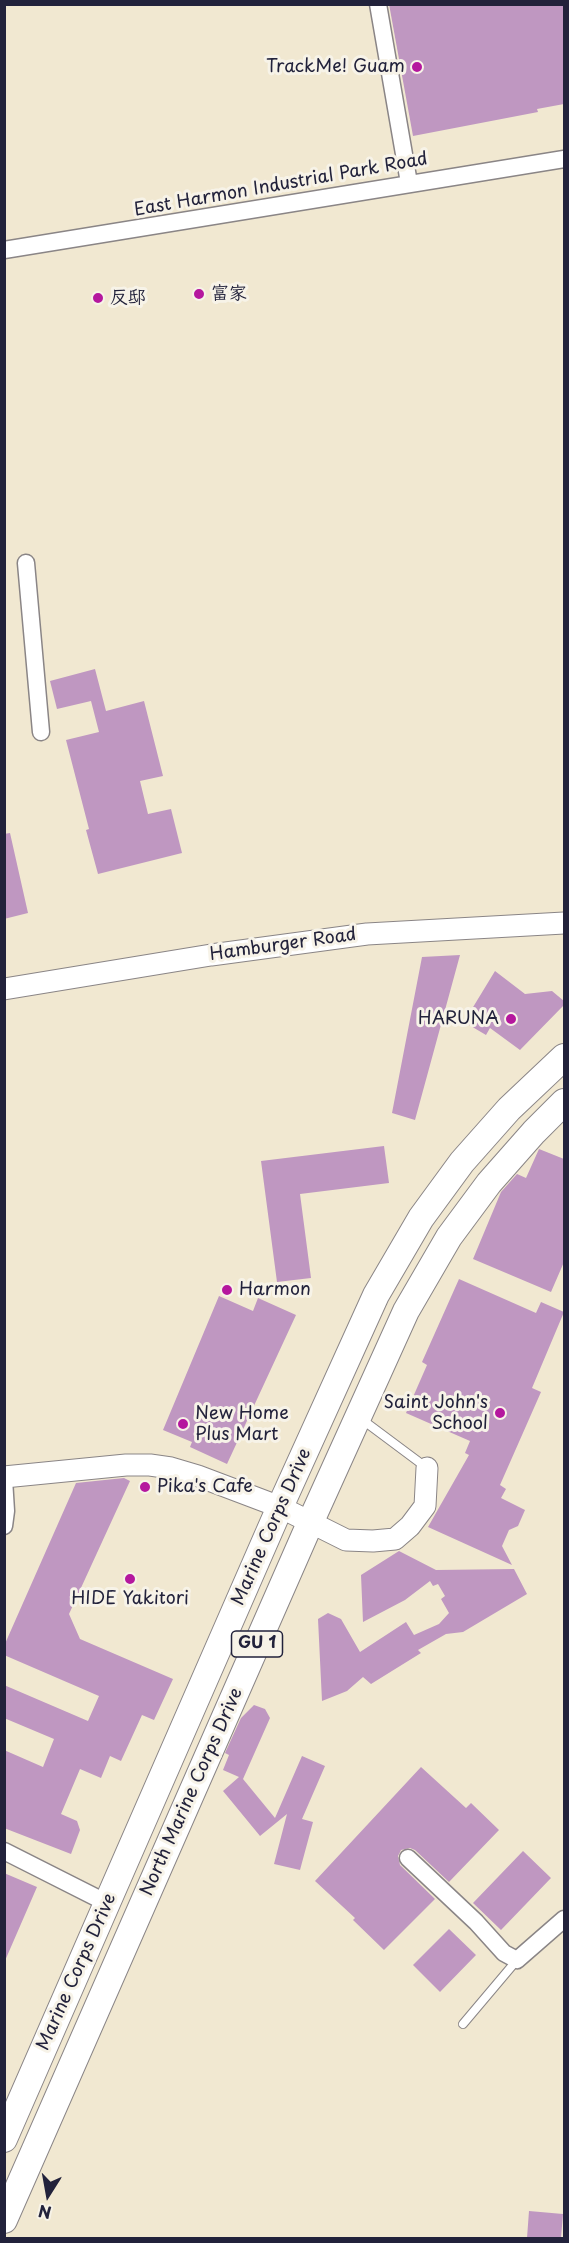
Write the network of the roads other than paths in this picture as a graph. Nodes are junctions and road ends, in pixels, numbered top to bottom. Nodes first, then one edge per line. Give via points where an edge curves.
1 (378, 4) edge
2 (564, 159) edge
3 (409, 183) junction
4 (4, 250) edge
5 (26, 562) dead end
6 (41, 732) dead end
7 (564, 923) edge
8 (4, 989) edge
9 (564, 1056) edge
10 (564, 1102) edge
11 (358, 1416) junction
12 (428, 1468) joint
13 (4, 1478) edge
14 (280, 1507) junction
15 (311, 1521) junction
16 (4, 1526) edge
17 (4, 1851) edge
18 (408, 1858) dead end
19 (107, 1903) junction
20 (564, 1918) edge
21 (517, 1960) junction
22 (463, 2024) dead end
23 (8, 2123) edge
24 (44, 2130) junction
25 (4, 2220) edge

1 - 3 street
2 - 3 street, East Harmon Industrial Park Road
3 - 4 street, East Harmon Industrial Park Road
5 - 6 street
7 - 8 street, Hamburger Road via 335,938
9 - 14 main road, Marine Corps Drive / GU 1 via 478,1143 421,1218 376,1295
10 - 11 main road, North Marine Corps Drive / GU 1 via 504,1165 449,1237 406,1311
11 - 12 lane
11 - 15 main road, North Marine Corps Drive / GU 1
12 - 15 street via 425,1506 395,1539 345,1540
13 - 14 street via 150,1465 198,1476
13 - 16 street
14 - 15 street
14 - 19 main road, Marine Corps Drive / GU 1
15 - 24 main road, North Marine Corps Drive / GU 1
17 - 19 street
18 - 21 street via 504,1953
19 - 23 main road, Marine Corps Drive / GU 1
20 - 21 street
21 - 22 lane
23 - 24 street
24 - 25 main road, North Marine Corps Drive / GU 1

